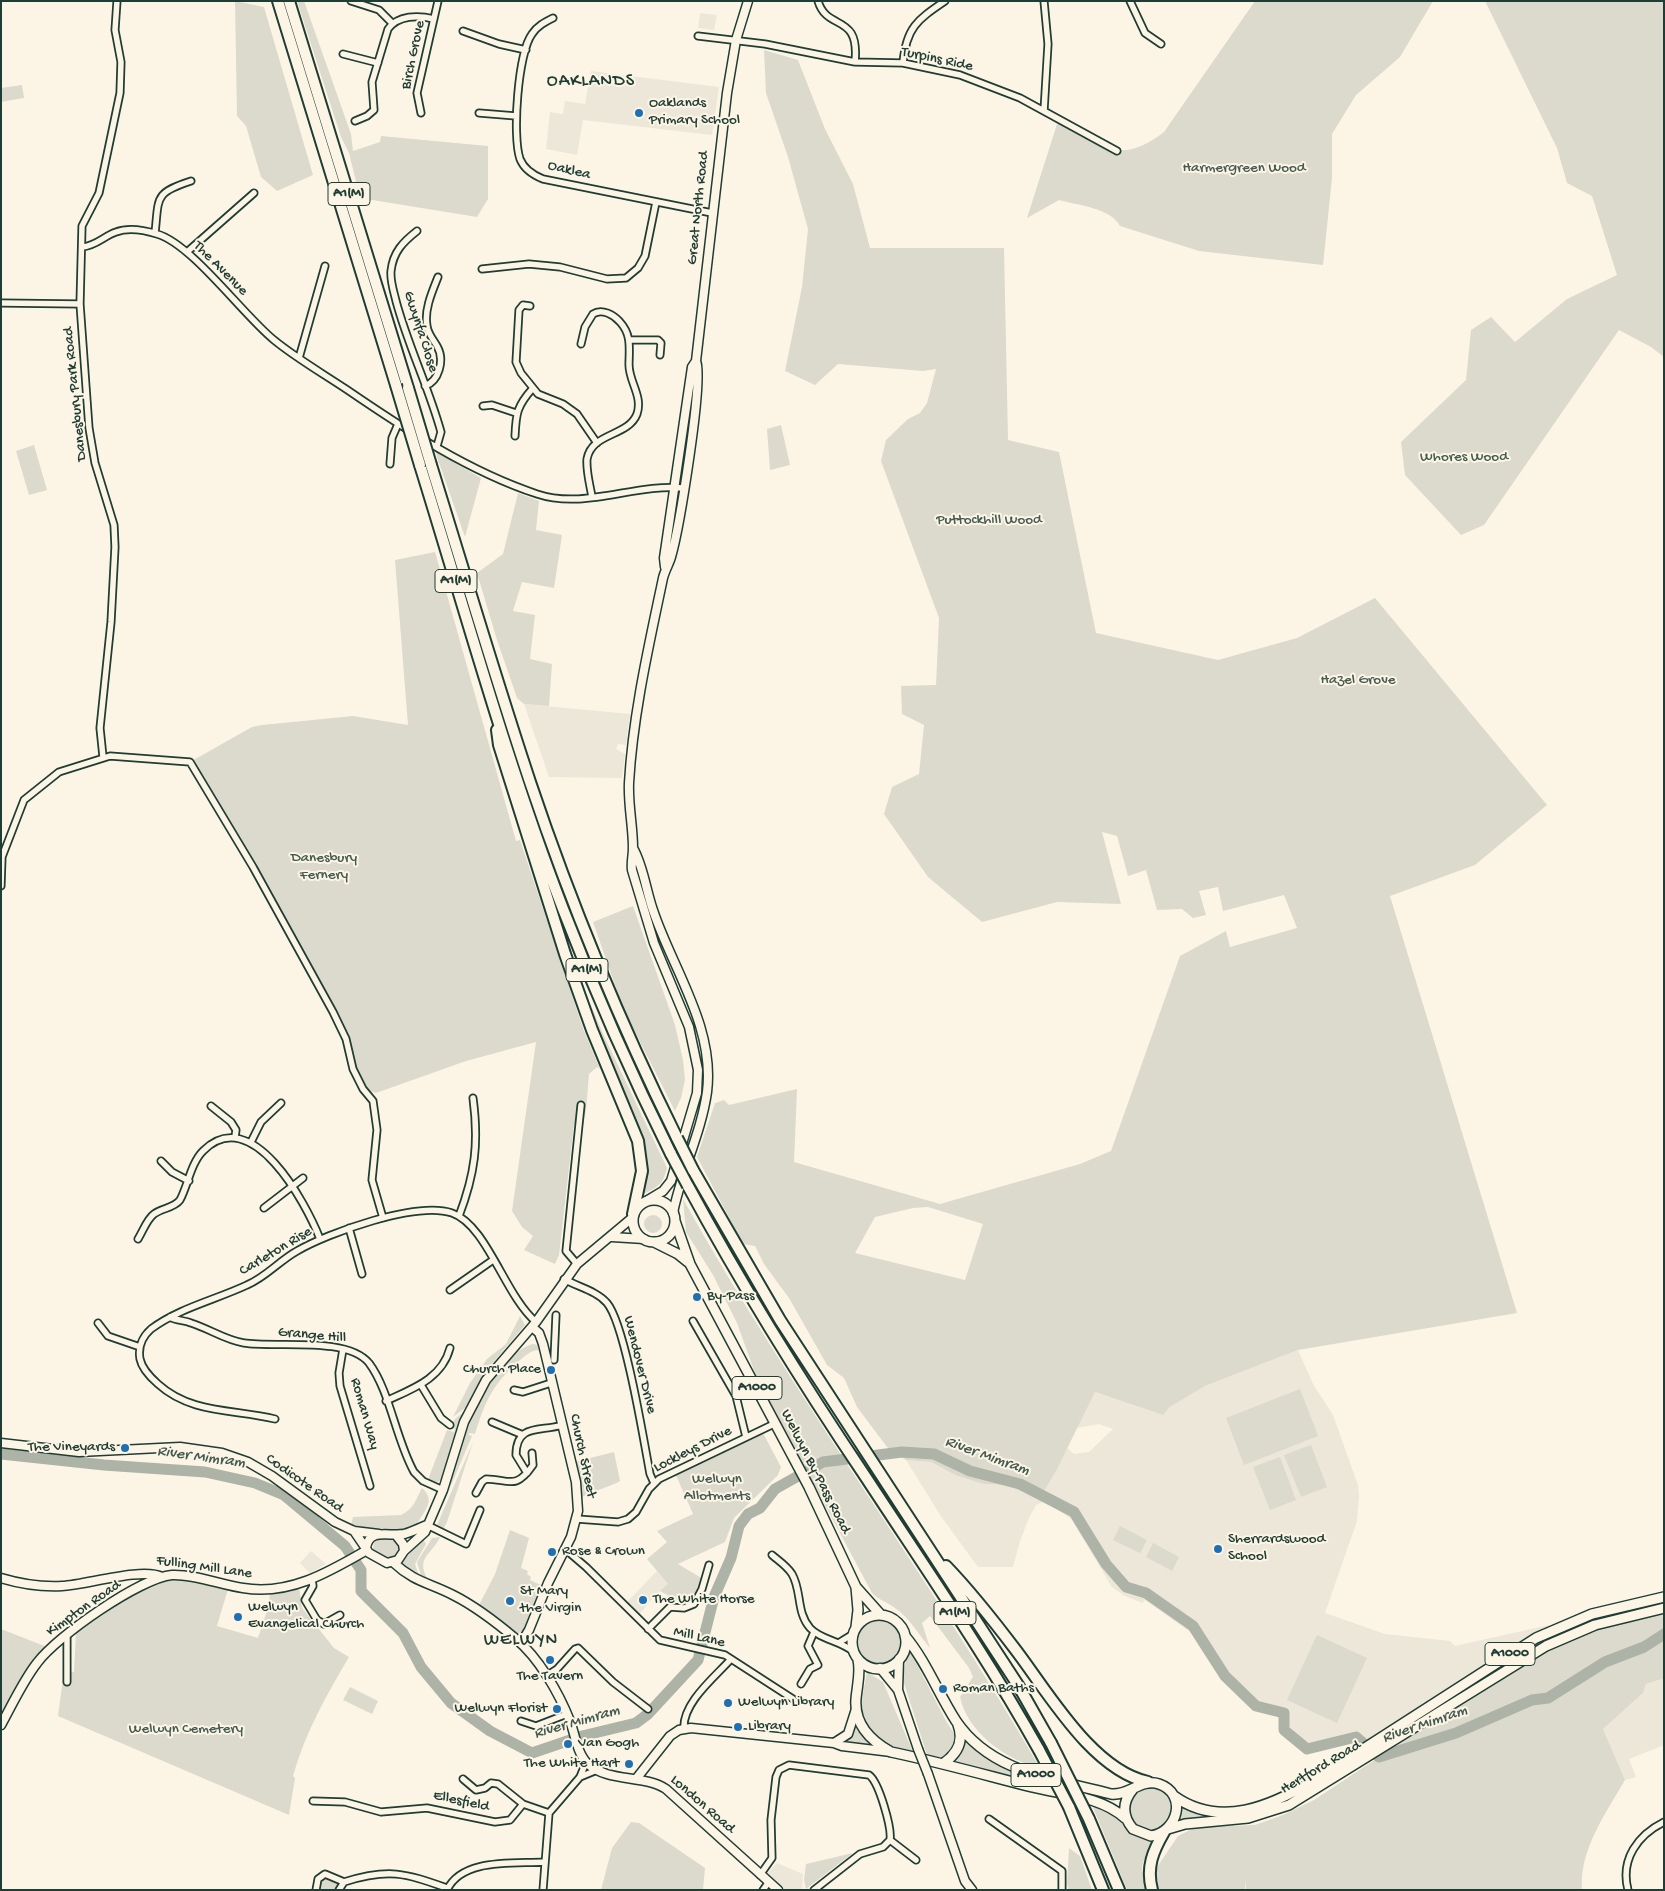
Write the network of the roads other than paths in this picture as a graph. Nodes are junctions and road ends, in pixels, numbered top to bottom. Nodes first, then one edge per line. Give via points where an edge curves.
1 (117, 1) edge
2 (278, 1) edge
3 (289, 1) edge
4 (351, 1) edge
5 (438, 1) edge
6 (748, 1) edge
7 (818, 1) edge
8 (945, 1) edge
9 (1044, 1) edge
10 (1130, 1) edge
11 (554, 18) dead end
12 (434, 19) junction
13 (392, 22) junction
14 (462, 31) dead end
15 (698, 36) dead end
16 (736, 40) junction
17 (1161, 44) dead end
18 (526, 50) junction
19 (343, 54) dead end
20 (855, 62) junction
21 (378, 63) junction
22 (903, 63) junction
23 (1044, 110) junction
24 (421, 113) dead end
25 (479, 113) dead end
26 (516, 116) junction
27 (355, 121) dead end
28 (1117, 151) dead end
29 (191, 181) dead end
30 (254, 193) dead end
31 (656, 202) junction
32 (712, 213) junction
33 (417, 231) dead end
34 (155, 233) junction
35 (82, 247) junction
36 (187, 252) junction
37 (325, 266) dead end
38 (482, 268) dead end
39 (438, 277) dead end
40 (1, 303) edge
41 (80, 304) junction
42 (530, 306) dead end
43 (629, 340) junction
44 (581, 344) dead end
45 (660, 355) dead end
46 (300, 358) junction
47 (425, 386) junction
48 (533, 388) junction
49 (483, 406) dead end
50 (516, 412) junction
51 (398, 424) junction
52 (514, 436) dead end
53 (597, 442) junction
54 (437, 446) junction
55 (390, 464) dead end
56 (426, 465) junction
57 (679, 488) junction
58 (592, 497) junction
59 (492, 698) junction
60 (103, 757) junction
61 (633, 848) junction
62 (1, 886) edge
63 (472, 1098) dead end
64 (281, 1103) dead end
65 (581, 1105) dead end
66 (211, 1106) dead end
67 (235, 1137) junction
68 (251, 1142) junction
69 (161, 1161) dead end
70 (303, 1178) dead end
71 (189, 1180) junction
72 (292, 1186) junction
73 (648, 1200) junction
74 (264, 1208) dead end
75 (459, 1216) junction
76 (633, 1216) junction
77 (674, 1217) junction
78 (383, 1218) junction
79 (349, 1228) junction
80 (612, 1237) junction
81 (138, 1239) dead end
82 (320, 1239) junction
83 (644, 1239) junction
84 (654, 1242) junction
85 (493, 1260) junction
86 (577, 1264) junction
87 (690, 1264) junction
88 (362, 1274) dead end
89 (564, 1278) junction
90 (450, 1290) dead end
91 (189, 1308) junction
92 (556, 1315) dead end
93 (170, 1317) junction
94 (693, 1321) dead end
95 (190, 1322) junction
96 (98, 1324) dead end
97 (534, 1325) junction
98 (140, 1347) junction
99 (450, 1348) dead end
100 (343, 1349) junction
101 (554, 1350) junction
102 (545, 1351) junction
103 (554, 1360) dead end
104 (552, 1383) junction
105 (422, 1385) junction
106 (514, 1390) dead end
107 (386, 1401) junction
108 (275, 1419) dead end
109 (492, 1422) dead end
110 (776, 1423) junction
111 (450, 1425) dead end
112 (562, 1425) junction
113 (524, 1435) junction
114 (746, 1437) junction
115 (1, 1443) edge
116 (532, 1453) dead end
117 (526, 1473) junction
118 (654, 1483) junction
119 (370, 1486) dead end
120 (444, 1490) junction
121 (476, 1493) dead end
122 (480, 1510) dead end
123 (577, 1519) junction
124 (427, 1525) junction
125 (354, 1530) junction
126 (379, 1534) junction
127 (396, 1535) junction
128 (927, 1545) junction
129 (367, 1549) junction
130 (565, 1549) junction
131 (404, 1552) junction
132 (772, 1555) dead end
133 (394, 1563) junction
134 (709, 1565) dead end
135 (162, 1577) junction
136 (1, 1578) edge
137 (312, 1580) junction
138 (856, 1587) junction
139 (1664, 1596) edge
140 (1664, 1608) edge
141 (340, 1615) dead end
142 (881, 1615) junction
143 (648, 1629) junction
144 (854, 1631) junction
145 (814, 1632) junction
146 (67, 1634) junction
147 (905, 1636) junction
148 (840, 1642) junction
149 (521, 1643) junction
150 (856, 1656) junction
151 (731, 1659) junction
152 (899, 1659) junction
153 (880, 1668) junction
154 (546, 1676) junction
155 (67, 1682) dead end
156 (801, 1684) dead end
157 (898, 1690) junction
158 (793, 1699) dead end
159 (856, 1708) junction
160 (648, 1709) dead end
161 (567, 1714) junction
162 (956, 1720) junction
163 (521, 1721) dead end
164 (1, 1725) edge
165 (684, 1729) junction
166 (834, 1743) junction
167 (891, 1752) junction
168 (1363, 1754) junction
169 (586, 1762) junction
170 (944, 1763) junction
171 (643, 1768) junction
172 (597, 1770) junction
173 (580, 1777) junction
174 (463, 1778) dead end
175 (636, 1779) junction
176 (648, 1781) junction
177 (1148, 1782) junction
178 (1133, 1789) junction
179 (1174, 1796) junction
180 (313, 1801) dead end
181 (523, 1804) junction
182 (550, 1813) junction
183 (1125, 1818) junction
184 (989, 1819) dead end
185 (1664, 1822) edge
186 (1166, 1830) junction
187 (890, 1840) junction
188 (916, 1860) dead end
189 (544, 1862) junction
190 (760, 1875) junction
191 (344, 1882) junction
192 (768, 1883) junction
193 (969, 1888) edge
194 (447, 1889) edge
195 (316, 1890) edge
196 (339, 1890) edge
197 (542, 1890) edge
198 (763, 1890) edge
199 (778, 1890) edge
200 (814, 1890) edge
201 (1062, 1890) edge
202 (1104, 1890) edge
203 (1119, 1890) edge
204 (1152, 1890) edge
205 (1628, 1890) edge

1 - 35 street, Danesbury Park Road via 115,30 121,62 118,112 99,193 82,226
2 - 56 highway, A1(M), bridge via 396,385
3 - 56 highway, A1(M), bridge via 408,388
4 - 13 street via 378,10
5 - 12 street, Birch Grove
6 - 16 main road, Great North Road
7 - 20 street via 824,13 854,36 857,44
8 - 22 street via 914,24
9 - 23 street via 1048,44
10 - 17 street via 1145,33
11 - 18 street, Oaklea via 532,34
12 - 13 street via 409,18
12 - 24 street, Birch Grove via 417,93
13 - 21 street
14 - 18 street
15 - 16 street, Turpins Ride
16 - 20 street, Turpins Ride
16 - 32 main road, Great North Road
18 - 26 street, Oaklea
19 - 21 street
20 - 22 street, Turpins Ride
21 - 27 street via 372,82 374,110
22 - 23 street, Turpins Ride via 960,74
23 - 28 street, Turpins Ride
25 - 26 street
26 - 31 street, Oaklea via 521,160 534,175
29 - 34 street via 171,187 162,194
30 - 36 street
31 - 32 street, Oaklea
31 - 38 street via 644,258 626,278 607,279 560,267 529,264
32 - 57 main road, Great North Road
33 - 47 street, Gwynfa Close via 398,250 391,281
34 - 35 street, The Avenue via 138,230 116,232 92,246
34 - 36 street, The Avenue
35 - 41 street, Danesbury Park Road
36 - 46 street, The Avenue via 263,331
37 - 46 street
39 - 47 street via 429,301 426,325 441,355 436,379
40 - 41 street
41 - 60 street, Danesbury Park Road via 89,428 95,463 114,525 116,547 100,728
42 - 48 street via 523,304 519,310 516,362
43 - 44 street via 615,316 598,311 590,317
43 - 45 street via 658,340 661,343
43 - 53 street via 630,371 638,398 637,414 624,428
46 - 51 street, The Avenue
47 - 54 street, Gwynfa Close via 441,432
48 - 50 street
48 - 53 street via 538,394 563,404 577,414
49 - 50 street via 492,405
50 - 52 street
51 - 54 street, The Avenue
51 - 55 street via 392,438
53 - 58 street via 587,461
54 - 58 street, The Avenue via 488,476 537,494 555,498
56 - 59 highway, A1(M)
56 - 128 highway, A1(M), bridge via 555,854 648,1079 693,1170 753,1277
57 - 58 street, The Avenue via 660,487
57 - 61 main road, Great North Road via 632,748 629,784
59 - 76 highway via 499,745 538,871 592,1030 638,1141 642,1171
59 - 202 highway, A1(M), bridge via 562,908 610,1027 671,1154 744,1284 837,1435 980,1650 1039,1750 1069,1807
60 - 62 street via 59,772 24,800 2,857
60 - 78 street via 190,762 333,1012 346,1039 353,1069 363,1089 371,1096 377,1130 372,1180
61 - 73 main road via 630,860 645,918 689,1026 698,1070 697,1093 671,1182 663,1192
61 - 77 main road via 639,858 654,915 700,1023 708,1069 703,1114
63 - 75 street via 476,1159
64 - 68 street via 261,1122
65 - 86 street via 566,1251
66 - 67 street via 231,1122 236,1130
67 - 68 street
67 - 71 street via 221,1140 201,1152
68 - 72 street via 261,1149
69 - 71 street via 172,1172
70 - 72 street
71 - 81 street via 177,1204 149,1218
72 - 74 street
72 - 82 street via 307,1206
73 - 76 main road via 637,1207
73 - 77 main road via 666,1203
75 - 78 street, Carleton Rise via 430,1211
75 - 85 street via 472,1228
76 - 80 main road
76 - 83 main road via 636,1233
77 - 84 main road via 671,1233
77 - 87 main road, Welwyn By-Pass Road / A1000
78 - 79 street, Carleton Rise
79 - 82 street, Carleton Rise
79 - 88 street
80 - 83 main road
80 - 86 main road
82 - 91 street, Carleton Rise via 295,1252 254,1282
83 - 84 main road
84 - 87 main road, Welwyn By-Pass Road / A1000
85 - 90 street
85 - 97 street
86 - 89 main road
87 - 110 main road, Welwyn By-Pass Road / A1000
89 - 97 main road
89 - 118 street, Wendover Drive via 603,1299 612,1310
91 - 93 street, Carleton Rise
91 - 95 street
92 - 101 street
93 - 95 street, Grange Hill
93 - 98 street, Carleton Rise via 146,1334
94 - 114 street via 736,1396
95 - 100 street, Grange Hill via 243,1343
96 - 98 street via 108,1336
97 - 102 main road, Church Street
97 - 120 main road via 477,1394 464,1422
98 - 108 street via 141,1363 148,1374 162,1388 182,1400 206,1408
99 - 105 street via 438,1372
100 - 107 street, Grange Hill via 368,1362
100 - 119 street, Roman Way via 340,1386
101 - 102 street
101 - 103 street
102 - 104 main road, Church Street
104 - 106 street via 523,1392
104 - 112 main road, Church Street
105 - 107 street
105 - 111 street via 441,1418
107 - 120 street, Grange Hill via 414,1472 423,1481
109 - 113 street
110 - 114 street, Lockleys Drive
110 - 138 main road, Welwyn By-Pass Road / A1000
112 - 113 street via 536,1428
112 - 123 main road, Church Street via 577,1492
113 - 117 street via 517,1444 516,1455
114 - 118 street, Lockleys Drive
115 - 125 main road, Codicote Road via 79,1452 180,1447 222,1452 254,1466 335,1522
116 - 117 street via 534,1462
117 - 121 street via 512,1482 486,1479
118 - 123 street, Lockleys Drive via 628,1519 618,1522
120 - 124 main road
122 - 124 street via 466,1544
123 - 130 main road, Church Street
124 - 127 main road
124 - 131 main road via 425,1532
125 - 126 main road, Codicote Road
125 - 129 main road
126 - 127 main road
126 - 129 main road via 369,1540
127 - 131 main road via 403,1544
128 - 177 highway via 977,1599 1082,1737 1113,1766 1132,1778
128 - 203 highway, A1(M), bridge via 1018,1685 1051,1743 1089,1819
129 - 133 main road via 382,1561
129 - 137 main road, Fulling Mill Lane
130 - 143 street, Mill Lane
130 - 149 main road, Church Street via 530,1630
131 - 133 main road
132 - 145 street via 791,1572 797,1584 803,1616
133 - 149 main road via 420,1582 461,1600
134 - 143 street via 694,1604 684,1608 670,1607
135 - 136 main road, Fulling Mill Lane via 138,1575 62,1586 39,1586
135 - 137 main road, Fulling Mill Lane via 178,1575 252,1589
135 - 146 main road, Kimpton Road via 114,1602
137 - 141 street via 313,1586 305,1604 317,1620 324,1624
138 - 142 main road, Welwyn By-Pass Road / A1000
138 - 144 main road, Welwyn By-Pass Road / A1000 via 858,1610
139 - 168 main road, Hertford Road / A1000 via 1592,1614 1554,1629 1371,1743
140 - 168 main road, Hertford Road / A1000 via 1595,1625 1546,1646 1378,1750
142 - 144 main road via 866,1618
142 - 147 main road via 896,1622
143 - 151 street, Mill Lane via 665,1642 702,1648
144 - 148 street
144 - 150 main road
145 - 148 street
145 - 156 street via 808,1646 818,1665 810,1669
146 - 155 street
146 - 164 main road, Kimpton Road via 37,1663
147 - 152 main road via 905,1646
147 - 162 main road, A1000
148 - 150 street
149 - 154 main road, London Road
150 - 153 main road via 869,1667
150 - 159 main road, A1000
151 - 158 street, Mill Lane
151 - 165 street via 691,1705
152 - 153 main road
152 - 157 main road
153 - 157 main road
154 - 160 street via 578,1648 613,1682
154 - 161 main road, London Road
157 - 193 main road, bridge
159 - 166 main road via 848,1734
159 - 167 main road, A1000 via 865,1731
161 - 163 street via 536,1726
161 - 169 main road, London Road
162 - 170 main road, A1000 via 959,1747
162 - 178 main road, A1000 via 977,1745 1014,1768 1111,1794 1124,1794
165 - 166 main road
165 - 171 main road via 670,1736
166 - 167 main road
167 - 170 main road, A1000
168 - 179 main road, Hertford Road / A1000 via 1296,1791 1246,1809 1209,1813
168 - 186 main road, Hertford Road / A1000 via 1305,1796 1274,1811 1234,1821 1185,1824
169 - 172 main road, London Road
169 - 173 street
170 - 183 main road, A1000 via 1104,1803
171 - 175 main road
171 - 176 main road
172 - 173 street
172 - 175 main road, London Road
173 - 182 street
174 - 181 street, Ellesfield via 476,1790 491,1783 498,1784
175 - 176 main road, London Road
176 - 190 main road, London Road via 671,1793
177 - 178 main road
177 - 179 main road via 1160,1784
178 - 183 main road via 1124,1805
179 - 186 main road via 1177,1810 1173,1823
180 - 181 street, Ellesfield via 345,1802 381,1812 427,1808 495,1822 510,1820
181 - 182 street
182 - 189 street
183 - 186 main road via 1133,1829 1144,1835
184 - 201 street via 1062,1870
185 - 205 street via 1646,1833 1633,1848 1626,1868
186 - 204 highway via 1154,1849 1150,1864
187 - 188 street
187 - 190 street via 883,1805 872,1776 786,1765 776,1777 771,1820 772,1858
187 - 200 street via 883,1847 860,1854
189 - 194 street via 473,1867 461,1873
189 - 197 street
190 - 192 main road, London Road
191 - 194 street via 399,1872
191 - 195 street via 325,1874 318,1879
191 - 196 street
192 - 198 street
192 - 199 main road, London Road

